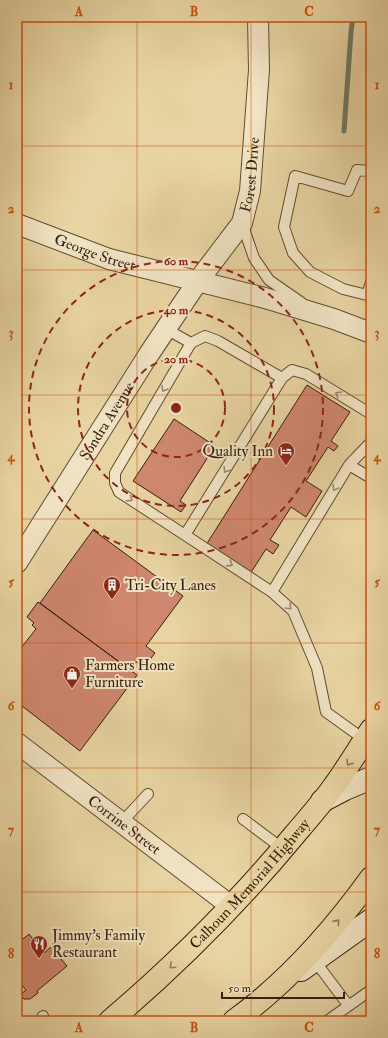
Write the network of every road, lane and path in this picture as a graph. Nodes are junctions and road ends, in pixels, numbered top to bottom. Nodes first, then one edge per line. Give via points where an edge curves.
1 (258, 17) edge
2 (371, 171) edge
3 (242, 223) junction
4 (17, 224) edge
5 (198, 281) junction
6 (371, 282) edge
7 (369, 296) edge
8 (314, 313) junction
9 (166, 329) junction
10 (371, 333) edge
11 (190, 343) junction
12 (282, 378) junction
13 (371, 414) edge
14 (371, 442) edge
15 (349, 465) junction
16 (371, 478) edge
17 (185, 535) junction
18 (17, 563) edge
19 (272, 592) junction
20 (368, 735) edge
21 (17, 743) edge
22 (371, 778) edge
23 (148, 794) dead end
24 (322, 801) junction
25 (243, 819) dead end
26 (121, 823) junction
27 (282, 849) junction
28 (371, 878) edge
29 (231, 906) junction
30 (371, 920) edge
31 (315, 960) junction
32 (371, 990) edge
33 (272, 991) junction
34 (348, 1006) junction
35 (110, 1021) edge
36 (234, 1021) edge
37 (327, 1021) edge

1 - 3 street, Forest Drive via 259,70 250,191
2 - 7 lane via 357,170 348,191 295,176 284,227 293,253 310,272 343,289
3 - 5 street, Forest Drive
3 - 8 lane via 254,258 269,280
4 - 5 street, George Street via 109,259
5 - 8 street
5 - 9 street, Sondra Avenue
6 - 7 lane
8 - 10 street
9 - 11 lane
9 - 18 street, Sondra Avenue
11 - 12 lane via 205,336
11 -> 17 lane via 115,473 115,483 119,492
13 -> 12 lane via 306,374 292,370
12 -> 17 lane
14 - 15 lane
15 - 16 lane
15 -> 19 lane
17 -> 19 lane
19 -> 20 lane via 293,610 318,668 326,712
20 -> 24 highway, Calhoun Memorial Highway
21 - 26 street, Corrine Street
22 - 24 main road
23 - 26 lane
24 - 27 highway, Calhoun Memorial Highway
25 - 27 lane
26 - 29 street, Corrine Street
27 - 29 highway, Calhoun Memorial Highway
33 -> 28 highway via 320,944
29 -> 35 highway, Calhoun Memorial Highway via 188,952
30 - 31 main road
31 - 33 main road
31 - 34 lane
32 - 34 lane
33 - 36 highway
34 - 37 lane

